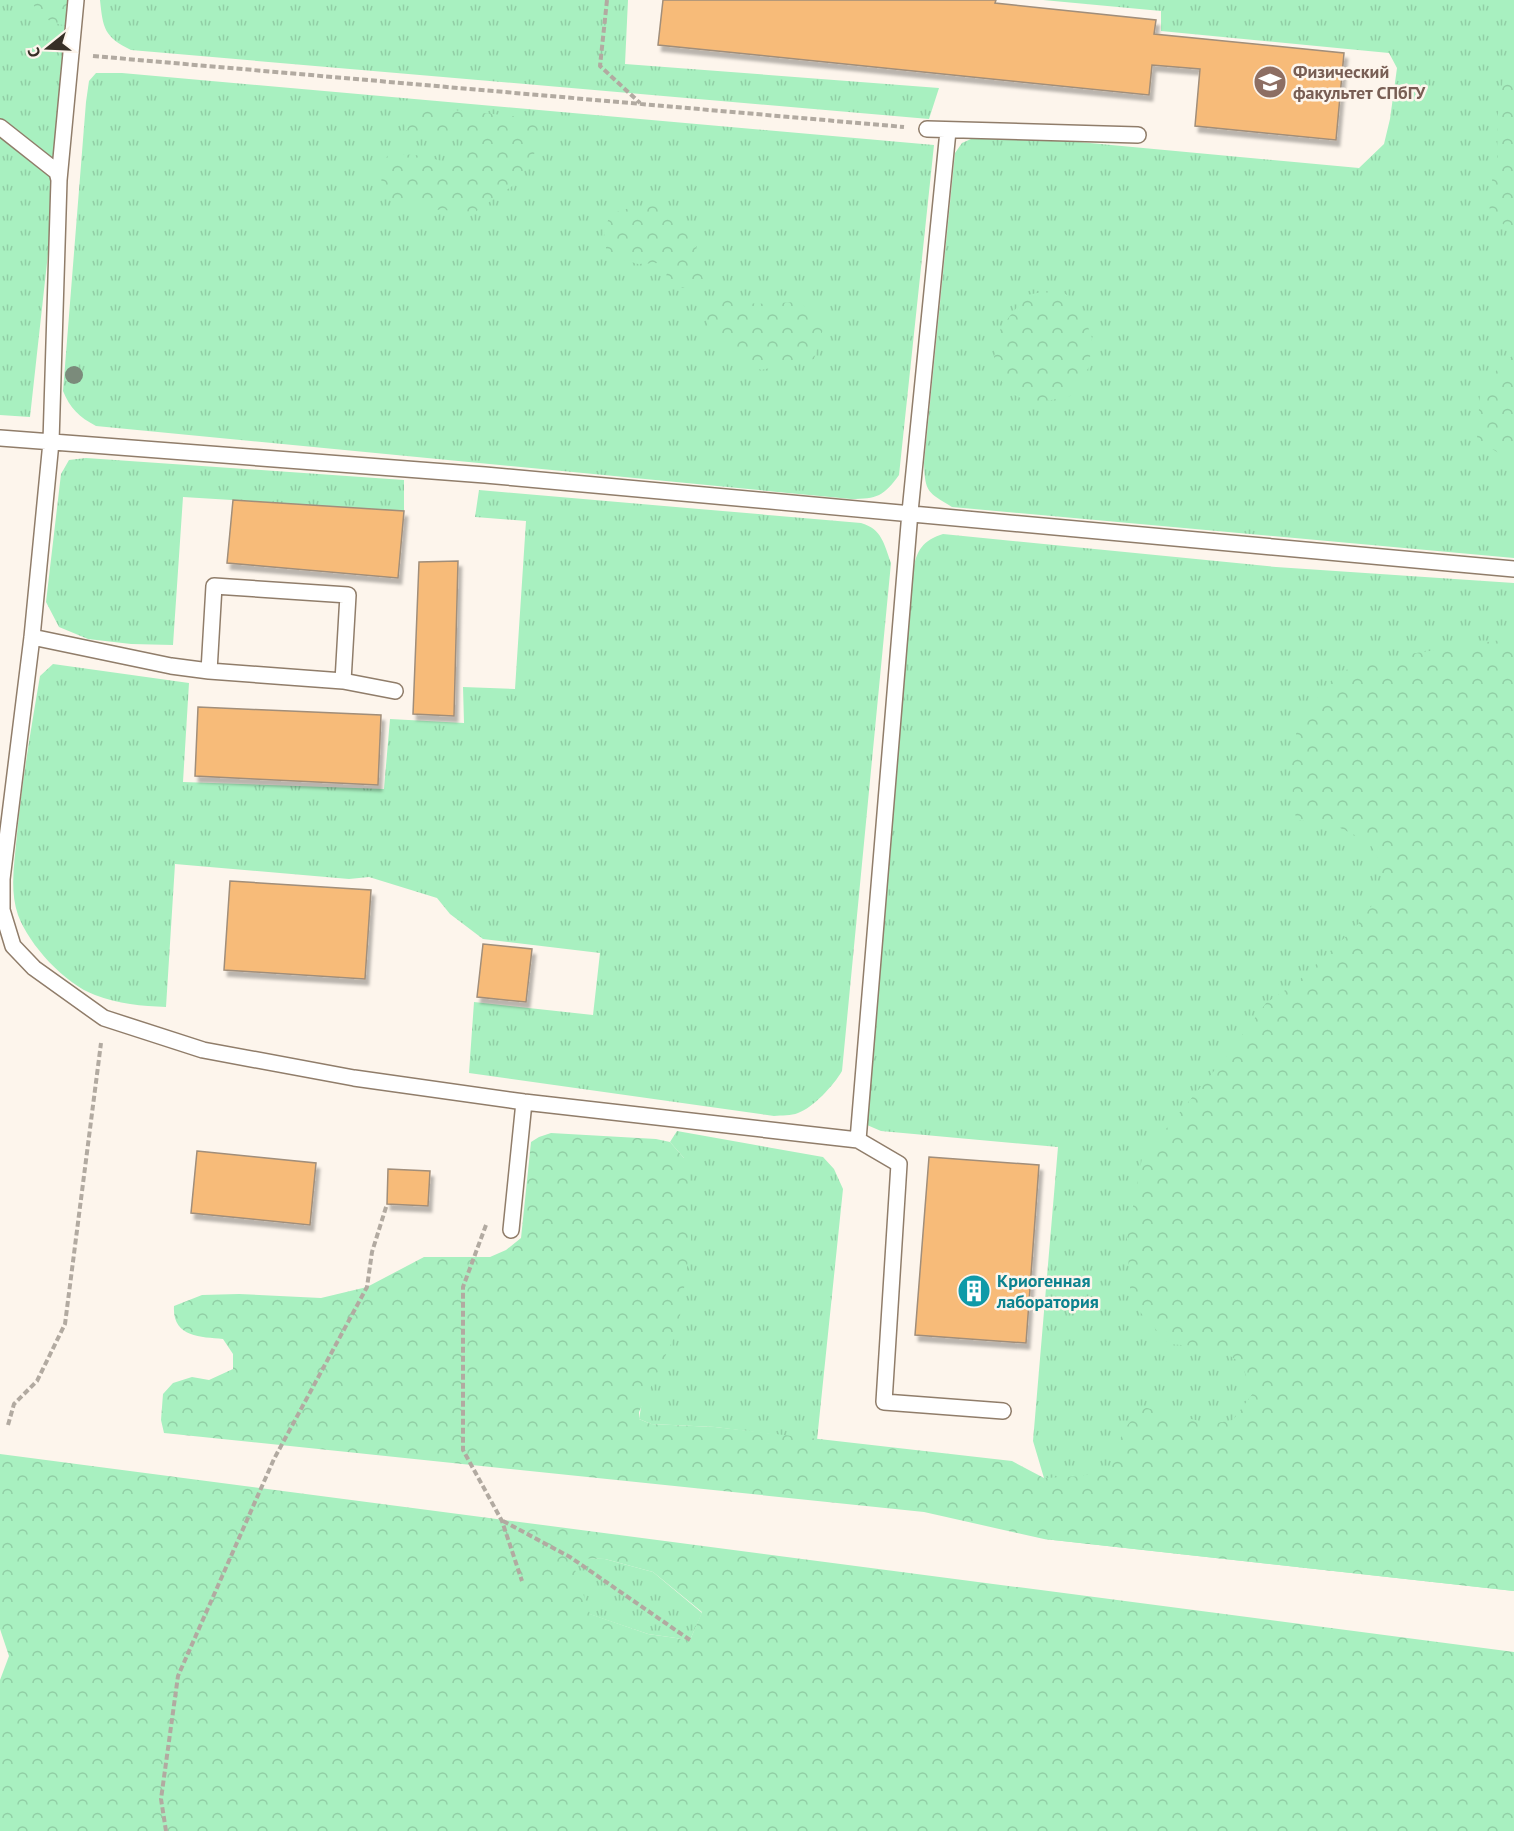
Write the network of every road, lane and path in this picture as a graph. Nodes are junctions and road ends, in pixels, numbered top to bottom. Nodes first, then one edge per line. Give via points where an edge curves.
1 (76, 0) edge
2 (607, 0) edge
3 (71, 54) junction
4 (641, 104) junction
5 (0, 126) edge
6 (927, 129) joint
7 (948, 130) junction
8 (1138, 135) dead end
9 (59, 180) junction
10 (0, 438) edge
11 (51, 442) junction
12 (910, 512) junction
13 (1514, 569) edge
14 (32, 637) junction
15 (209, 671) junction
16 (343, 681) junction
17 (394, 691) dead end
18 (104, 1018) junction
19 (524, 1102) junction
20 (858, 1140) junction
21 (387, 1204) dead end
22 (484, 1227) dead end
23 (511, 1230) dead end
24 (1003, 1411) dead end
25 (8, 1425) dead end
26 (502, 1521) junction
27 (522, 1581) dead end
28 (690, 1640) dead end
29 (166, 1831) edge

1 - 3 lane
2 - 4 path via 600,66
3 - 4 path
3 - 9 lane
4 - 6 path
5 - 9 lane via 57,172
6 - 7 lane
7 - 8 lane
7 - 12 lane
9 - 11 lane
10 - 11 lane
11 - 12 lane
11 - 14 lane
12 - 13 lane
12 - 20 lane
14 - 15 lane
14 - 18 lane via 2,879 2,910 13,946 34,968
15 - 16 lane
15 - 16 lane via 214,586 337,594 348,595
16 - 17 lane
18 - 19 lane via 203,1050 354,1078
18 - 25 path via 65,1324 37,1381 14,1404
19 - 20 lane
19 - 23 lane
20 - 24 lane via 899,1164 884,1402
21 - 29 path via 372,1252 367,1287 274,1459 178,1676 160,1799
22 - 26 path via 463,1287 463,1450
26 - 27 path
26 - 28 path via 570,1557

